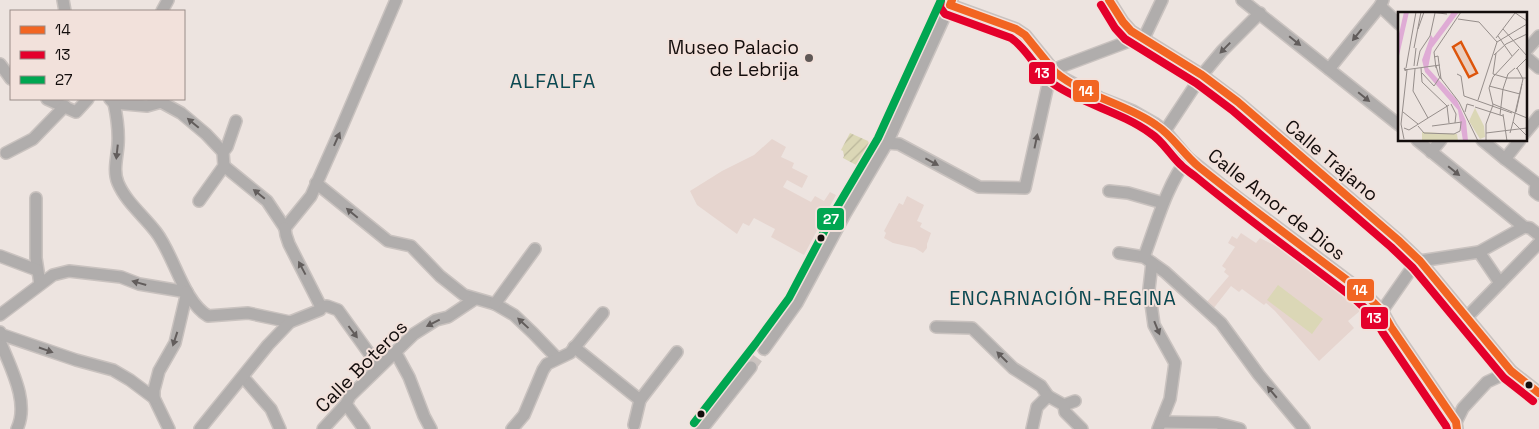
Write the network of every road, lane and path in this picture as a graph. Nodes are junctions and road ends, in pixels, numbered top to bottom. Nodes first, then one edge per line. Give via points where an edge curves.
1 (396, 0) edge
2 (1109, 0) edge
3 (1162, 0) edge
4 (1242, 0) edge
5 (951, 2) edge
6 (1381, 3) edge
7 (1260, 13) junction
8 (1398, 23) edge
9 (1539, 36) edge
10 (1141, 38) junction
11 (1526, 53) edge
12 (1526, 55) edge
13 (0, 64) edge
14 (1539, 68) edge
15 (1329, 69) junction
16 (1055, 72) junction
17 (1202, 75) junction
18 (10, 78) edge
19 (49, 100) edge
20 (86, 100) edge
21 (160, 100) edge
22 (112, 101) edge
23 (71, 109) junction
24 (1539, 116) edge
25 (236, 122) dead end
26 (1398, 124) edge
27 (1165, 131) junction
28 (1526, 132) edge
29 (1417, 141) edge
30 (1440, 141) edge
31 (1483, 141) edge
32 (1519, 141) edge
33 (887, 143) junction
34 (223, 152) junction
35 (1431, 152) junction
36 (6, 153) dead end
37 (1188, 158) junction
38 (1505, 158) junction
39 (224, 166) junction
40 (316, 183) junction
41 (1109, 191) dead end
42 (1539, 195) edge
43 (36, 198) dead end
44 (199, 201) dead end
45 (1163, 204) junction
46 (1524, 227) junction
47 (286, 228) junction
48 (1539, 235) edge
49 (1539, 243) edge
50 (535, 249) dead end
51 (1479, 252) junction
52 (1119, 253) dead end
53 (0, 256) edge
54 (1148, 260) junction
55 (1420, 261) junction
56 (37, 270) junction
57 (1500, 283) junction
58 (40, 284) junction
59 (187, 292) junction
60 (475, 299) junction
61 (495, 304) junction
62 (321, 307) junction
63 (1382, 311) junction
64 (603, 312) dead end
65 (0, 315) edge
66 (1467, 317) junction
67 (290, 322) junction
68 (936, 326) dead end
69 (0, 333) edge
70 (574, 347) junction
71 (764, 349) tunnel mouth
72 (676, 352) dead end
73 (396, 353) junction
74 (557, 358) junction
75 (379, 367) junction
76 (751, 367) tunnel mouth
77 (1511, 371) junction
78 (244, 377) junction
79 (1044, 391) junction
80 (1539, 393) edge
81 (154, 398) junction
82 (640, 400) junction
83 (346, 404) junction
84 (634, 425) dead end
85 (1456, 425) edge
86 (1159, 426) edge
87 (17, 429) edge
88 (169, 429) edge
89 (200, 429) edge
90 (280, 429) edge
91 (323, 429) edge
92 (364, 429) edge
93 (430, 429) edge
94 (512, 429) edge
95 (702, 429) edge
96 (1032, 429) edge
97 (1082, 429) edge
98 (1240, 429) edge
99 (1304, 429) edge

40 -> 1 street
2 - 10 street, Calle Trajano via 1123,22
3 - 10 street
4 - 7 street
5 - 16 street, Calle Amor de Dios via 1025,35
5 - 33 street
6 - 8 street
6 -> 15 street
7 -> 15 street
7 -> 17 street
9 - 11 street
10 - 16 street via 1060,67
10 - 17 street, Calle Trajano
12 - 14 street
13 - 18 street
15 -> 26 street
16 - 27 street, Calle Amor de Dios
33 -> 16 street via 898,144 979,187 1025,188 1049,80
17 - 27 street
17 - 55 street, Calle Trajano via 1329,179
19 - 23 street
20 - 23 street
21 - 22 street via 147,106
34 -> 21 street via 181,113
22 -> 59 street via 117,119 118,183 164,244
23 - 36 street via 33,139
24 - 28 street
25 - 34 street
27 - 37 street, Calle Amor de Dios
29 - 35 street
30 - 35 street
31 - 38 street
32 - 38 street
33 - 71 street via 844,214 802,294
34 - 39 street
35 -> 46 street
37 - 45 street
37 - 63 street, Calle Amor de Dios via 1363,292
38 - 42 street via 1536,183 1535,192
39 - 44 street
47 -> 39 street via 268,201
40 - 47 street
60 -> 40 street via 449,284 411,246 388,241
41 - 45 street via 1128,193
43 - 56 street
45 - 54 street
46 - 48 street
46 - 51 street
62 -> 47 street via 289,244
49 - 57 street
50 - 61 street
51 - 55 street
51 - 57 street
52 - 54 street
53 - 56 street
54 -> 86 street via 1154,325 1175,363 1170,399
99 -> 54 street via 1259,376 1221,323
55 - 63 street
55 - 66 street, Calle Trajano
56 - 58 street
57 - 66 street
59 -> 58 street via 139,284 121,277 69,271 53,275
58 - 65 street
59 - 67 street via 208,316 248,313
59 -> 81 street via 175,343 159,371
60 - 61 street
60 -> 73 street, Calle Boteros via 414,334
74 -> 61 street via 514,315
62 - 67 street
62 -> 75 street via 338,310
63 - 85 street, Calle Amor de Dios
64 - 70 street
66 - 77 street, Calle Trajano
67 - 78 street
79 -> 68 street via 1013,368 972,328
69 -> 81 street via 113,370
69 - 87 street via 20,400
70 - 74 street
70 - 82 street
72 - 82 street
73 - 75 street, Calle Boteros
73 - 93 street via 410,377
74 - 94 street via 543,370 524,415
75 - 83 street, Calle Boteros
76 - 95 street
77 - 80 street, Calle Trajano
77 - 85 street via 1487,382 1463,408
78 - 89 street
78 - 90 street via 270,409
79 - 96 street
79 - 97 street via 1070,403 1066,412
81 - 88 street
82 - 84 street
83 - 91 street, Calle Boteros
83 - 92 street
86 - 98 street via 1217,423

